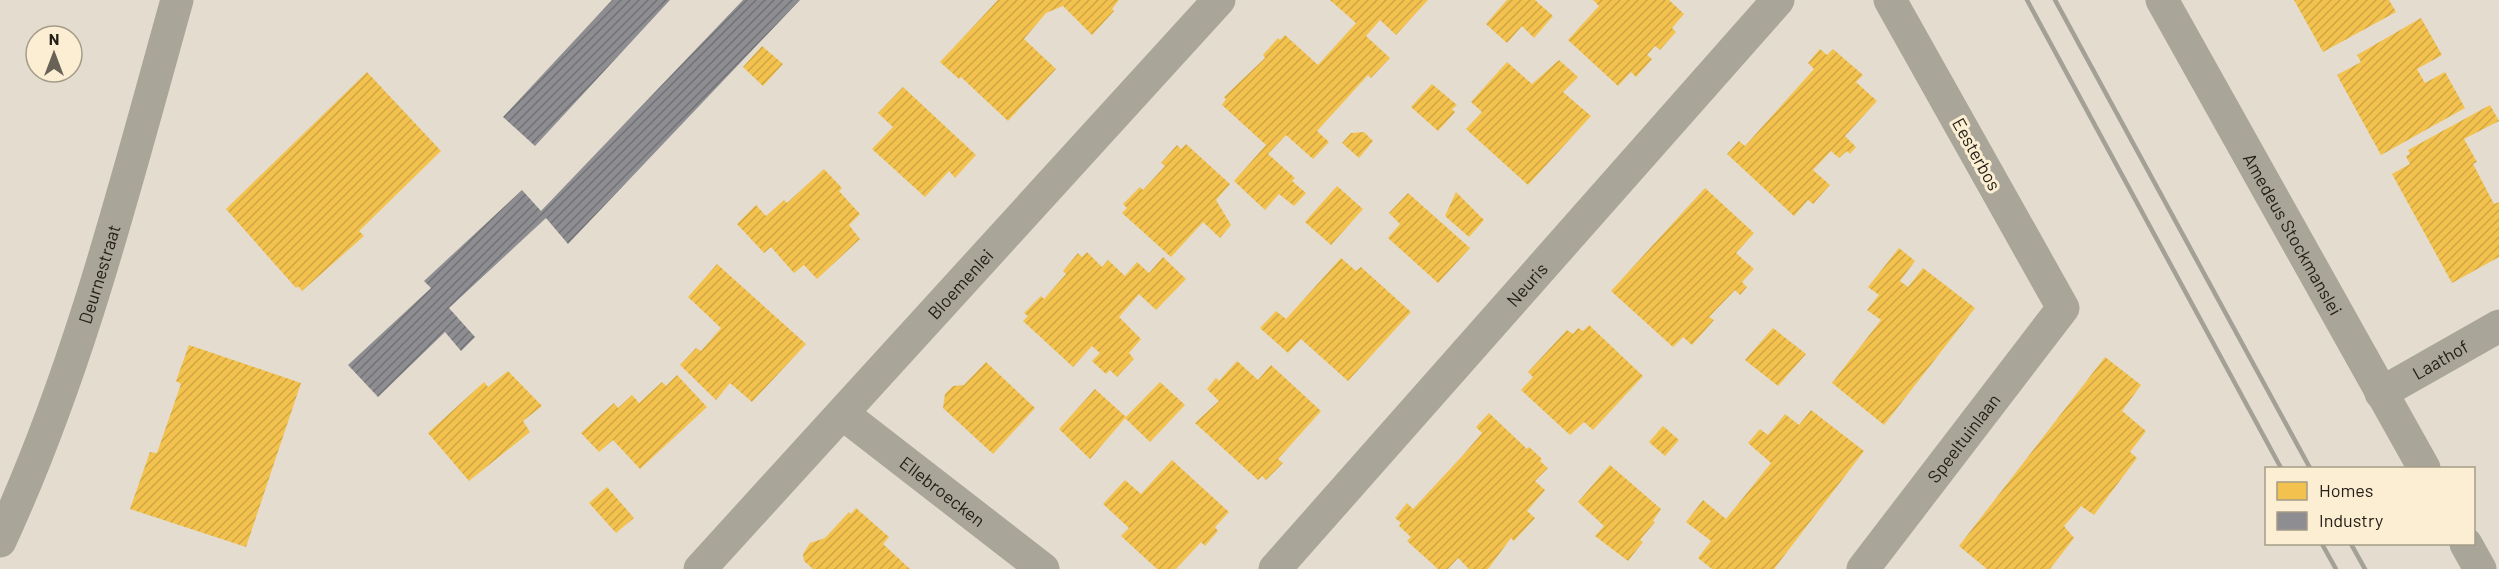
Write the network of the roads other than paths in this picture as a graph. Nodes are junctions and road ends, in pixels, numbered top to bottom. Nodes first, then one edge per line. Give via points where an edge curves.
1 (177, 0) edge
2 (1219, 0) edge
3 (1778, 0) edge
4 (1890, 0) edge
5 (2162, 0) edge
6 (2063, 308) joint
7 (2499, 326) edge
8 (2381, 393) junction
9 (843, 414) junction
10 (2423, 467) edge
11 (0, 541) edge
12 (2467, 545) edge
13 (1868, 567) edge
14 (700, 569) edge
15 (1043, 569) edge
16 (1275, 569) edge
17 (2480, 569) edge

1 - 11 street, Deurnestraat via 85,322 32,473
2 - 9 street, Bloemenlei
3 - 16 street, Neuris
4 - 6 street, Eesterbos
5 - 8 street, Amedeus Stockmanslei
6 - 13 street, Speeltuinlaan
7 - 8 street, Laathof
8 - 10 street, Amedeus Stockmanslei
9 - 14 street, Bloemenlei
9 - 15 street, Ellebroecken
12 - 17 street

